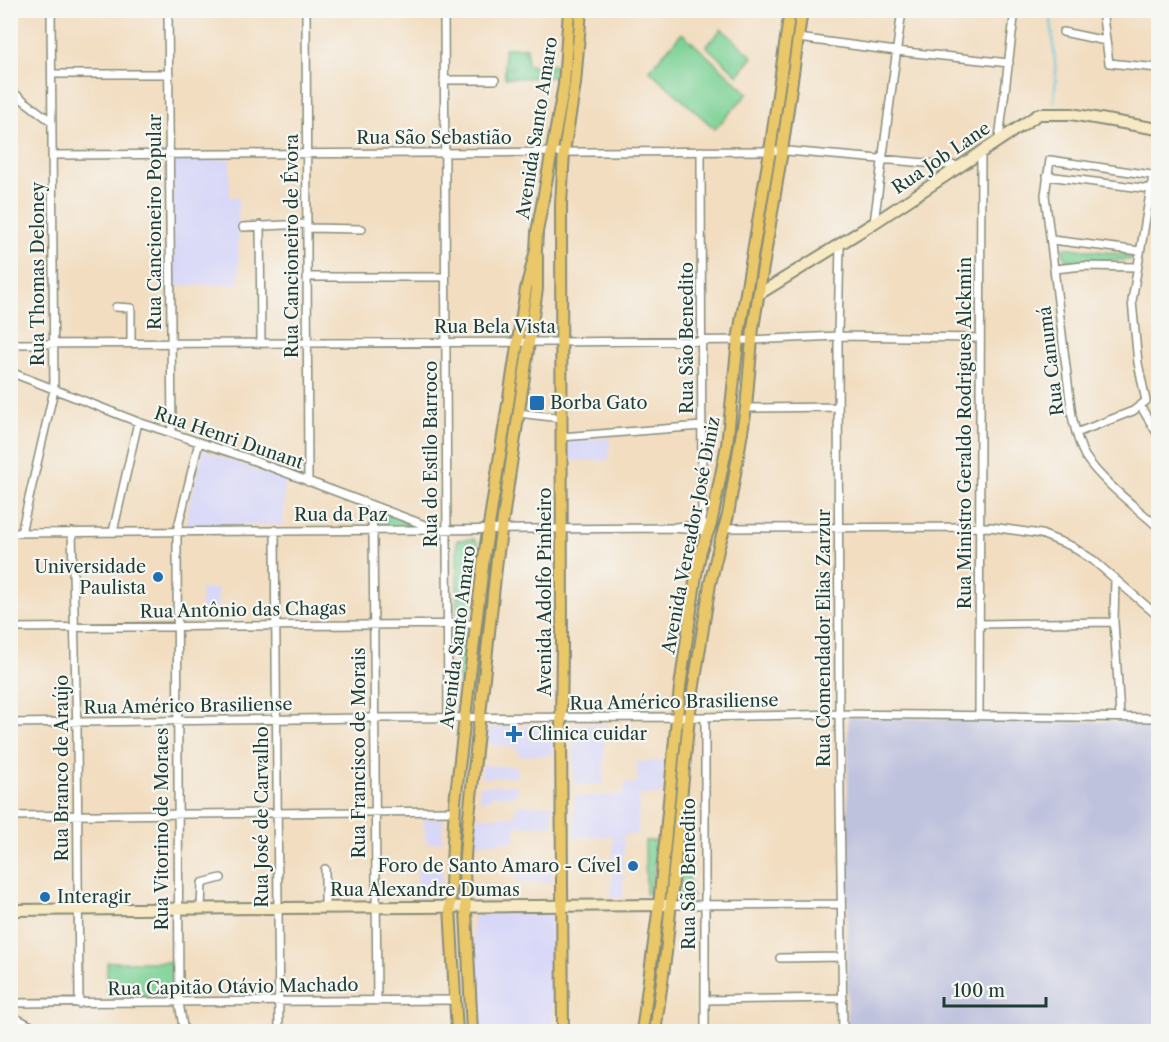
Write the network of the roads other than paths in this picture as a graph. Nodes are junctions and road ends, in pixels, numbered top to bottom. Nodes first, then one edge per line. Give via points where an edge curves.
1 (51, 10) edge
2 (168, 10) edge
3 (306, 10) edge
4 (444, 10) edge
5 (569, 10) edge
6 (581, 10) edge
7 (790, 10) edge
8 (802, 10) edge
9 (902, 10) edge
10 (1015, 10) edge
11 (1102, 10) edge
12 (1063, 32) dead end
13 (798, 38) junction
14 (1106, 41) junction
15 (896, 51) junction
16 (1009, 63) junction
17 (1158, 68) edge
18 (52, 74) junction
19 (169, 74) junction
20 (444, 80) junction
21 (495, 80) dead end
22 (10, 90) edge
23 (52, 122) junction
24 (1158, 129) edge
25 (999, 139) junction
26 (782, 150) junction
27 (701, 151) junction
28 (770, 151) junction
29 (445, 152) junction
30 (551, 152) junction
31 (564, 152) junction
32 (981, 152) junction
33 (169, 154) junction
34 (306, 154) junction
35 (52, 155) junction
36 (883, 158) junction
37 (960, 166) junction
38 (1047, 176) junction
39 (1156, 176) edge
40 (1155, 190) edge
41 (874, 223) junction
42 (260, 225) junction
43 (308, 226) junction
44 (243, 227) dead end
45 (362, 229) dead end
46 (1052, 240) junction
47 (840, 244) junction
48 (1140, 250) junction
49 (1137, 267) junction
50 (1055, 270) junction
51 (308, 277) junction
52 (444, 278) junction
53 (759, 294) junction
54 (116, 308) dead end
55 (838, 336) junction
56 (980, 338) junction
57 (701, 340) junction
58 (738, 340) junction
59 (752, 340) junction
60 (523, 341) junction
61 (261, 342) junction
62 (445, 342) junction
63 (562, 342) junction
64 (131, 343) junction
65 (308, 343) junction
66 (10, 344) edge
67 (53, 344) junction
68 (171, 344) junction
69 (10, 372) edge
70 (54, 390) junction
71 (838, 407) junction
72 (1141, 407) junction
73 (746, 408) junction
74 (518, 413) junction
75 (561, 418) junction
76 (138, 422) junction
77 (702, 426) junction
78 (172, 433) junction
79 (1076, 433) junction
80 (1158, 435) edge
81 (561, 437) junction
82 (199, 442) junction
83 (309, 482) junction
84 (370, 506) junction
85 (708, 526) junction
86 (1158, 527) edge
87 (724, 528) junction
88 (980, 528) junction
89 (488, 529) junction
90 (501, 529) junction
91 (839, 529) junction
92 (275, 530) junction
93 (373, 530) junction
94 (438, 530) junction
95 (447, 530) junction
96 (562, 530) junction
97 (177, 531) junction
98 (72, 532) junction
99 (113, 532) junction
100 (10, 533) edge
101 (21, 533) junction
102 (1115, 578) junction
103 (1158, 616) edge
104 (1114, 622) junction
105 (373, 624) junction
106 (447, 624) junction
107 (476, 624) junction
108 (490, 624) junction
109 (979, 624) junction
110 (176, 625) junction
111 (276, 625) junction
112 (76, 627) junction
113 (10, 628) edge
114 (839, 714) junction
115 (979, 715) junction
116 (676, 717) junction
117 (689, 717) junction
118 (705, 717) junction
119 (1120, 717) junction
120 (374, 718) junction
121 (448, 718) junction
122 (464, 718) junction
123 (479, 718) junction
124 (561, 718) junction
125 (1158, 718) edge
126 (276, 720) junction
127 (77, 722) junction
128 (177, 722) junction
129 (10, 723) edge
130 (454, 811) junction
131 (278, 813) junction
132 (374, 813) junction
133 (177, 814) junction
134 (77, 815) junction
135 (10, 816) edge
136 (325, 869) dead end
137 (222, 878) dead end
138 (841, 904) junction
139 (664, 905) junction
140 (704, 905) junction
141 (465, 906) junction
142 (563, 906) junction
143 (278, 907) junction
144 (325, 907) junction
145 (375, 907) junction
146 (450, 907) junction
147 (201, 908) junction
148 (178, 909) junction
149 (10, 910) edge
150 (78, 910) junction
151 (842, 957) junction
152 (780, 958) dead end
153 (843, 998) junction
154 (456, 1000) junction
155 (705, 1000) junction
156 (377, 1001) junction
157 (279, 1002) junction
158 (10, 1003) edge
159 (179, 1003) junction
160 (20, 1004) junction
161 (79, 1004) junction
162 (13, 1016) edge
163 (43, 1032) edge
164 (184, 1032) edge
165 (279, 1032) edge
166 (457, 1032) edge
167 (472, 1032) edge
168 (563, 1032) edge
169 (642, 1032) edge
170 (655, 1032) edge
171 (705, 1032) edge
172 (843, 1032) edge

1 - 18 street, Rua Thomas Deloney
2 - 19 street, Rua Cancioneiro Popular
3 - 34 street, Rua Cancioneiro de Évora
4 - 20 street, Rua do Estilo Barroco
5 - 30 main road, Avenida Santo Amaro via 564,85
6 - 31 main road, Avenida Santo Amaro
7 - 28 main road, Avenida Vereador José Diniz
8 - 13 main road, Avenida Vereador José Diniz
9 - 15 street
10 - 16 street
11 - 14 street
12 - 14 street
13 - 15 street
13 - 26 main road, Avenida Vereador José Diniz
14 - 17 street via 1109,63
15 - 16 street
15 - 36 street
16 - 25 street
18 - 19 street
18 - 23 street, Rua Thomas Deloney
19 - 33 street, Rua Cancioneiro Popular
20 - 21 street
20 - 29 street, Rua do Estilo Barroco
22 - 23 street
23 - 35 street, Rua Thomas Deloney
24 - 25 street, Rua Job Lane via 1045,112
25 - 32 street, Rua Job Lane
26 - 28 street, Rua São Sebastião
26 - 36 street, Rua São Sebastião
26 - 53 main road, Avenida Vereador José Diniz
27 - 28 street, Rua São Sebastião
27 - 31 street, Rua São Sebastião
27 - 57 street, Rua São Benedito
28 - 58 main road, Avenida Vereador José Diniz
29 - 30 street, Rua São Sebastião
29 - 34 street, Rua São Sebastião
29 - 52 street, Rua do Estilo Barroco
30 - 31 street, Rua São Sebastião
30 - 60 main road, Avenida Santo Amaro via 529,274
31 - 63 main road, Avenida Adolfo Pinheiro
32 - 37 street, Rua Job Lane
32 - 56 street, Rua Ministro Geraldo Rodrigues Alckmin
33 - 34 street, Rua São Sebastião
33 - 35 street, Rua São Sebastião
33 - 68 street, Rua Cancioneiro Popular
34 - 43 street, Rua Cancioneiro de Évora
35 - 67 street, Rua Thomas Deloney
36 - 37 street, Rua São Sebastião
36 - 41 street
37 - 41 street, Rua Job Lane
38 - 39 street, Rua Canumá via 1050,160
38 - 40 street
38 - 46 street, Rua Canumá via 1045,195
39 - 40 street
40 - 48 street
41 - 47 street, Rua Job Lane
42 - 43 street
42 - 44 street
42 - 61 street
43 - 45 street
43 - 51 street, Rua Cancioneiro de Évora
46 - 48 street
46 - 50 street, Rua Canumá
47 - 53 street, Rua Job Lane
47 - 55 street, Rua Comendador Elias Zarzur
48 - 49 street
49 - 50 street
49 - 72 street via 1132,305 1146,398
50 - 79 street, Rua Canumá
51 - 52 street
51 - 65 street, Rua Cancioneiro de Évora
52 - 62 street, Rua do Estilo Barroco
53 - 59 main road, Avenida Vereador José Diniz
54 - 64 street via 130,308
55 - 56 street, Rua Bela Vista
55 - 59 street, Rua Bela Vista
55 - 71 street, Rua Comendador Elias Zarzur
56 - 88 street, Rua Ministro Geraldo Rodrigues Alckmin
57 - 58 street, Rua Bela Vista
57 - 63 street, Rua Bela Vista
57 - 77 street, Rua São Benedito
58 - 59 street, Rua Bela Vista
58 - 85 main road, Avenida Vereador José Diniz via 727,445
59 - 73 main road, Avenida Vereador José Diniz
60 - 62 street, Rua Bela Vista
60 - 63 street, Rua Bela Vista
60 - 74 main road, Avenida Santo Amaro
60 - 89 main road, Avenida Santo Amaro
61 - 65 street, Rua Bela Vista
61 - 68 street, Rua Bela Vista
62 - 65 street, Rua Bela Vista
62 - 95 street, Rua do Estilo Barroco
63 - 75 main road, Avenida Adolfo Pinheiro
64 - 67 street, Rua Bela Vista
64 - 68 street, Rua Bela Vista
65 - 83 street, Rua Cancioneiro de Évora
66 - 67 street, Rua Bela Vista
67 - 70 street, Rua Thomas Deloney
68 - 78 street, Rua Cancioneiro Popular
69 - 70 street, Rua Henri Dunant
70 - 76 street, Rua Henri Dunant
70 - 101 street, Rua Thomas Deloney
71 - 73 street
71 - 91 street, Rua Comendador Elias Zarzur
72 - 79 street
72 - 80 street
73 - 87 main road, Avenida Vereador José Diniz
74 - 75 street
74 - 90 main road, Avenida Santo Amaro
75 - 81 main road, Avenida Adolfo Pinheiro
76 - 78 street, Rua Henri Dunant
76 - 99 street
77 - 81 street
77 - 85 street, Rua São Benedito
78 - 82 street, Rua Henri Dunant
79 - 86 street, Rua Canumá via 1095,468
81 - 96 main road, Avenida Adolfo Pinheiro
82 - 83 street, Rua Henri Dunant
82 - 97 street, Rua Vitorino de Moraes
83 - 84 street, Rua Henri Dunant
84 - 93 street, Rua Francisco de Morais
84 - 94 street, Rua Henri Dunant
85 - 96 street, Rua da Paz
85 - 116 main road, Avenida Vereador José Diniz via 696,575
87 - 91 street
87 - 117 main road, Avenida Vereador José Diniz via 710,584
88 - 91 street
88 - 102 street via 1017,530 1061,541
88 - 109 street, Rua Ministro Geraldo Rodrigues Alckmin
89 - 90 street, Rua da Paz
89 - 95 street, Rua da Paz
89 - 107 main road, Avenida Santo Amaro
90 - 96 street, Rua da Paz
90 - 108 main road, Avenida Santo Amaro
91 - 114 street, Rua Comendador Elias Zarzur
92 - 93 street, Rua da Paz
92 - 97 street, Rua da Paz
92 - 111 street, Rua José de Carvalho
93 - 94 street, Rua da Paz
93 - 105 street, Rua Francisco de Morais
94 - 95 street, Rua da Paz
95 - 106 street, Rua do Estilo Barroco
96 - 124 main road, Avenida Adolfo Pinheiro
97 - 99 street, Rua da Paz
97 - 110 street, Rua Vitorino de Moraes
98 - 99 street, Rua da Paz
98 - 101 street, Rua da Paz
98 - 112 street, Rua Branco de Araújo
100 - 101 street, Rua da Paz
102 - 103 street
102 - 104 street
104 - 109 street
104 - 119 street
105 - 106 street, Rua Antônio das Chagas
105 - 111 street, Rua Antônio das Chagas
105 - 120 street, Rua Francisco de Morais
106 - 107 street, Rua Antônio das Chagas
106 - 121 street, Rua do Estilo Barroco
107 - 108 main road
107 - 122 main road, Avenida Santo Amaro
108 - 123 main road, Avenida Santo Amaro
109 - 115 street, Rua Ministro Geraldo Rodrigues Alckmin
110 - 111 street, Rua Antônio das Chagas
110 - 112 street, Rua Antônio das Chagas
110 - 128 street, Rua Vitorino de Moraes
111 - 126 street, Rua José de Carvalho
112 - 113 street, Rua Antônio das Chagas
112 - 127 street, Rua Branco de Araújo
114 - 115 street, Rua Américo Brasiliense
114 - 118 street, Rua Américo Brasiliense
114 - 138 street, Rua Comendador Elias Zarzur
115 - 119 street, Rua Américo Brasiliense
116 - 117 street, Rua Américo Brasiliense
116 - 124 street, Rua Américo Brasiliense
116 - 139 main road, Avenida Vereador José Diniz
117 - 118 street, Rua Américo Brasiliense
117 - 139 main road, Avenida Vereador José Diniz
118 - 140 street, Rua São Benedito
119 - 125 street, Rua Américo Brasiliense
120 - 121 street, Rua Américo Brasiliense
120 - 126 street, Rua Américo Brasiliense
120 - 132 street, Rua Francisco de Morais
121 - 122 street, Rua Américo Brasiliense
122 - 123 street, Rua Américo Brasiliense
122 - 130 main road, Avenida Santo Amaro
123 - 124 street, Rua Américo Brasiliense
123 - 141 main road, Avenida Santo Amaro via 464,862
124 - 142 main road, Avenida Adolfo Pinheiro
126 - 128 street, Rua Américo Brasiliense
126 - 131 street, Rua José de Carvalho
127 - 128 street, Rua Américo Brasiliense
127 - 129 street, Rua Américo Brasiliense
127 - 134 street, Rua Branco de Araújo
128 - 133 street, Rua Vitorino de Moraes
130 - 132 street
130 - 146 main road, Avenida Santo Amaro
131 - 132 street
131 - 133 street
131 - 143 street, Rua José de Carvalho
132 - 145 street, Rua Francisco de Morais
133 - 134 street
133 - 148 street, Rua Vitorino de Moraes
134 - 135 street
134 - 150 street, Rua Branco de Araújo
136 - 144 street
137 - 147 street via 202,883
138 - 140 street, Rua Alexandre Dumas
138 - 151 street, Rua Comendador Elias Zarzur
139 - 140 street, Rua Alexandre Dumas
139 - 142 street, Rua Alexandre Dumas
139 - 169 main road, Avenida Vereador José Diniz
139 - 170 main road, Avenida Vereador José Diniz
140 - 155 street, Rua São Benedito
141 - 142 street, Rua Alexandre Dumas
141 - 146 street, Rua Alexandre Dumas
141 - 167 main road, Avenida Santo Amaro
142 - 168 main road, Avenida Adolfo Pinheiro
143 - 144 street, Rua Alexandre Dumas
143 - 147 street, Rua Alexandre Dumas
143 - 157 street, Rua José de Carvalho
144 - 145 street, Rua Alexandre Dumas
145 - 146 street, Rua Alexandre Dumas
145 - 156 street, Rua Francisco de Morais
146 - 154 main road, Avenida Santo Amaro
147 - 148 street, Rua Alexandre Dumas
148 - 150 street, Rua Alexandre Dumas
148 - 159 street, Rua Vitorino de Moraes
149 - 150 street, Rua Alexandre Dumas
150 - 161 street, Rua Branco de Araújo
151 - 152 street
151 - 153 street, Rua Comendador Elias Zarzur
153 - 155 street
153 - 172 street, Rua Comendador Elias Zarzur
154 - 156 street, Rua Capitão Otávio Machado
154 - 166 main road, Avenida Santo Amaro
155 - 171 street, Rua São Benedito
156 - 157 street, Rua Capitão Otávio Machado
157 - 159 street, Rua Capitão Otávio Machado
157 - 165 street, Rua José de Carvalho
158 - 160 street, Rua Capitão Otávio Machado
159 - 161 street, Rua Capitão Otávio Machado
159 - 164 street, Rua Vitorino de Moraes
160 - 161 street, Rua Capitão Otávio Machado
160 - 162 street
162 - 163 street

